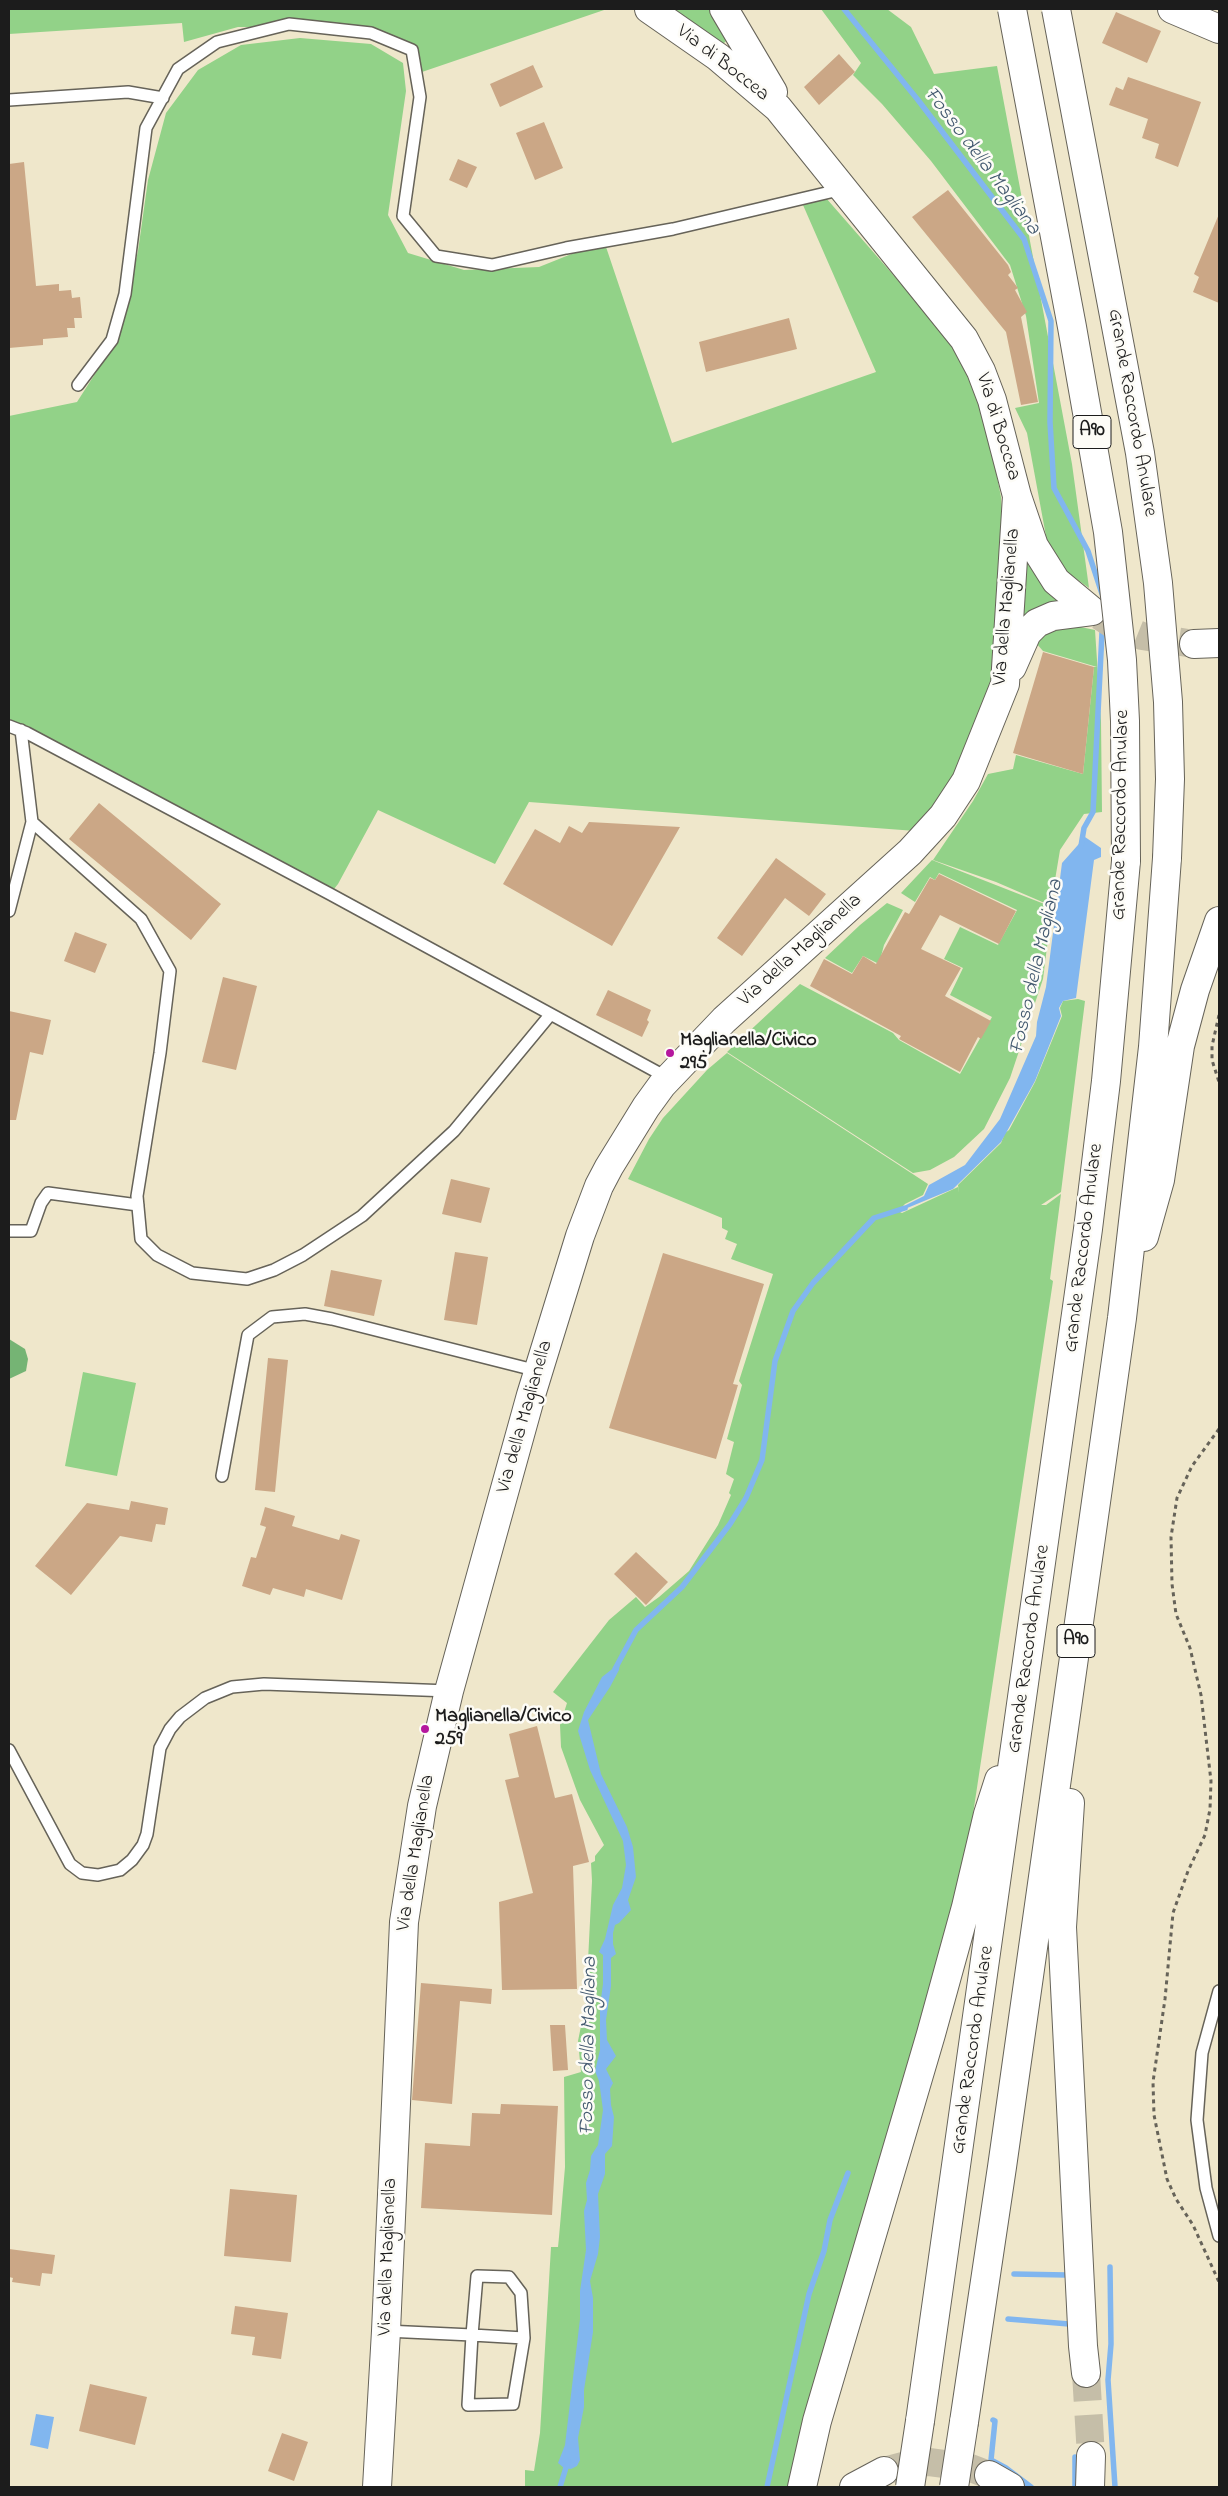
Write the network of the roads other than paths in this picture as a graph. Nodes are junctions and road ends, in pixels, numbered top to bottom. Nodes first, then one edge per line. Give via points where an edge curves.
1 (649, 9) edge
2 (724, 9) edge
3 (1012, 9) edge
4 (1056, 9) edge
5 (1172, 9) edge
6 (1219, 28) edge
7 (162, 98) junction
8 (9, 100) edge
9 (792, 124) junction
10 (843, 189) junction
11 (78, 385) dead end
12 (1016, 496) junction
13 (1005, 684) junction
14 (9, 726) edge
15 (21, 730) junction
16 (32, 822) junction
17 (9, 911) edge
18 (1219, 921) edge
19 (550, 1014) junction
20 (668, 1078) junction
21 (138, 1205) junction
22 (9, 1231) edge
23 (1122, 1318) junction
24 (538, 1371) junction
25 (222, 1476) dead end
26 (449, 1691) junction
27 (1065, 1720) junction
28 (1017, 1742) junction
29 (9, 1750) edge
30 (1219, 1991) edge
31 (1219, 2236) edge
32 (386, 2331) junction
33 (472, 2335) junction
34 (524, 2338) junction
35 (1086, 2373) tunnel mouth
36 (1091, 2456) tunnel mouth
37 (884, 2471) tunnel mouth
38 (377, 2487) edge
39 (802, 2487) edge
40 (854, 2487) edge
41 (910, 2487) edge
42 (954, 2487) edge
43 (1090, 2487) edge

1 - 9 main road, Via di Boccea via 736,70
2 - 9 main road, Via di Boccea
3 - 28 main road, Grande Raccordo Anulare / A90, bridge via 1108,532 1124,686 1127,792 1126,860 1107,1072
4 - 23 main road, Grande Raccordo Anulare / A90, bridge via 1140,453 1165,650 1168,702 1167,858 1154,1038
5 - 6 main road
7 - 8 lane via 128,92
7 - 10 lane via 178,69 217,42 288,24 371,33 412,50 420,98 403,216 436,256 492,265 673,229
7 - 11 lane via 146,128 124,294 112,340
9 - 10 main road, Via di Boccea
10 - 12 main road, Via di Boccea via 943,311 973,355 998,419
12 - 13 main road, Via della Maglianella
12 - 13 main road, Via di Boccea via 1043,564 1063,589 1092,611 1053,616 1037,623 1027,633
13 - 20 main road, Via della Maglianella via 970,773 943,816 910,852 724,1020
14 - 15 lane
15 - 16 lane
15 - 19 lane
16 - 17 lane
16 - 21 lane via 141,919 170,971
18 - 23 main road via 1180,1046 1160,1180
19 - 20 lane
19 - 21 lane via 454,1131 362,1216 274,1270 247,1280 192,1273 156,1256 140,1239
20 - 24 main road, Via della Maglianella via 641,1114 599,1186
21 - 22 lane via 48,1192 31,1231
23 - 27 main road, Grande Raccordo Anulare / A90
24 - 25 lane via 332,1319 304,1314 272,1317 248,1335
24 - 26 main road, Via della Maglianella
26 - 29 lane via 264,1684 232,1687 205,1698 180,1717 160,1748 143,1845 120,1870 98,1875 82,1872 70,1864
26 - 32 main road, Via della Maglianella via 422,1806 404,1922
27 - 35 main road via 1070,1788 1062,1936
27 - 42 main road, Grande Raccordo Anulare / A90, bridge
28 - 39 main road via 988,1814 956,1943 818,2421
28 - 41 main road, Grande Raccordo Anulare / A90, bridge
30 - 31 lane via 1202,2053 1197,2120 1206,2188
32 - 33 lane
32 - 38 main road, Via della Maglianella
33 - 34 lane
33 - 34 lane via 477,2276 509,2277 521,2293
33 - 34 lane via 468,2405 513,2404
36 - 43 main road
37 - 40 main road

